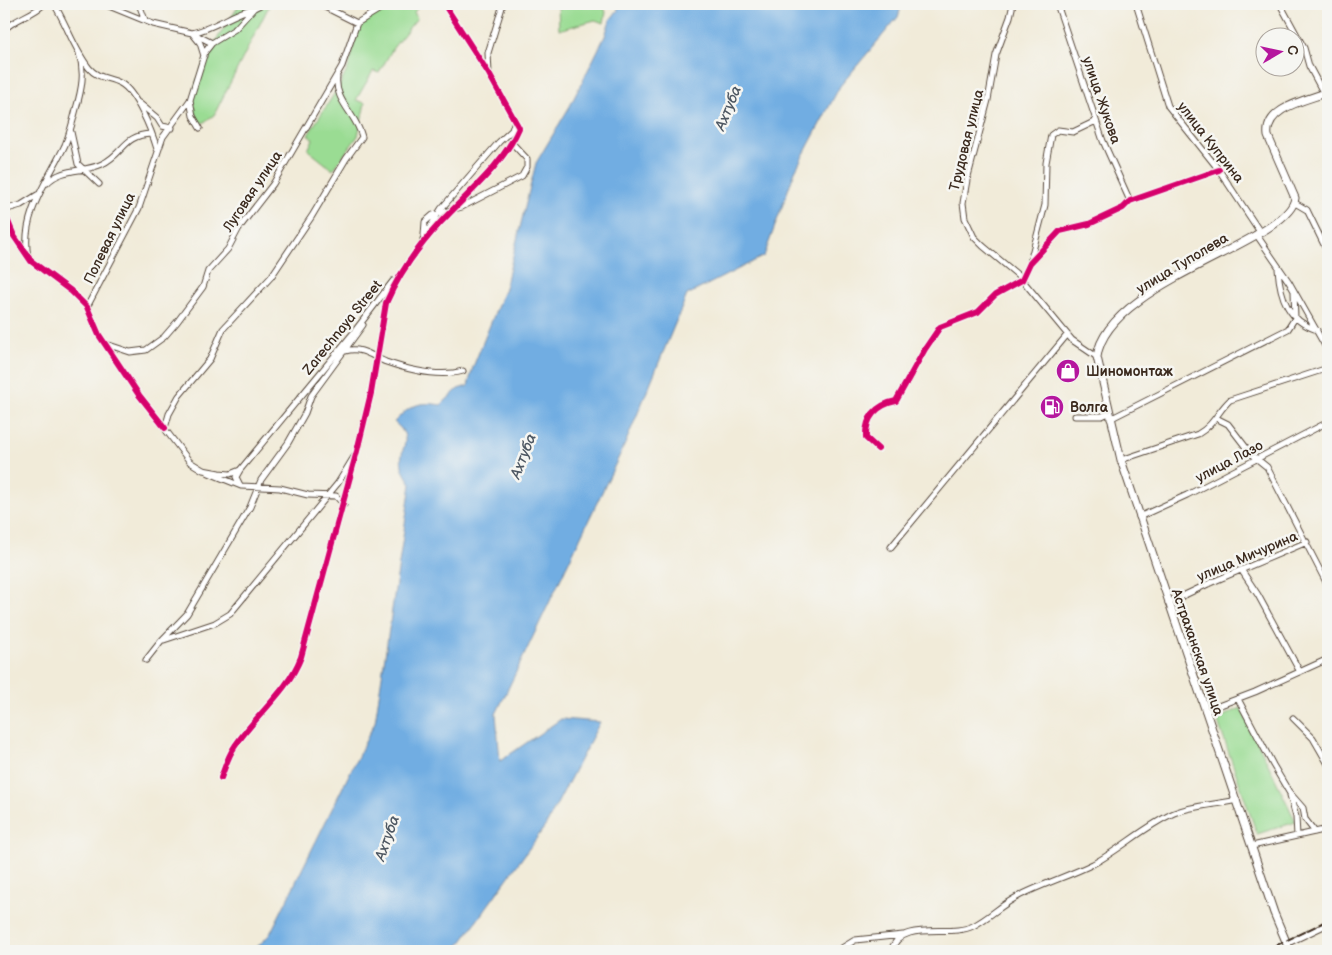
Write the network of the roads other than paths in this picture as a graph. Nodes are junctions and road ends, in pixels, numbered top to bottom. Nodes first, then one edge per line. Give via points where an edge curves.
1 (44, 4) edge
2 (54, 4) edge
3 (104, 4) edge
4 (139, 4) edge
5 (262, 4) edge
6 (320, 4) edge
7 (388, 4) edge
8 (444, 4) edge
9 (503, 4) edge
10 (1013, 4) edge
11 (1057, 4) edge
12 (1136, 4) edge
13 (1280, 4) edge
14 (254, 8) junction
15 (145, 21) junction
16 (357, 23) junction
17 (4, 30) edge
18 (192, 33) junction
19 (212, 42) junction
20 (79, 53) junction
21 (204, 56) junction
22 (338, 74) junction
23 (489, 74) junction
24 (1326, 93) edge
25 (135, 98) junction
26 (190, 100) junction
27 (516, 120) junction
28 (1096, 121) junction
29 (172, 128) junction
30 (200, 128) dead end
31 (71, 129) junction
32 (150, 134) junction
33 (512, 143) junction
34 (157, 149) junction
35 (82, 169) junction
36 (1219, 170) junction
37 (99, 184) dead end
38 (43, 188) junction
39 (1130, 201) junction
40 (1295, 203) junction
41 (4, 211) edge
42 (452, 211) junction
43 (439, 214) junction
44 (1258, 233) junction
45 (425, 238) junction
46 (1328, 253) edge
47 (28, 256) junction
48 (412, 256) junction
49 (1030, 263) junction
50 (1278, 268) junction
51 (1022, 280) junction
52 (1294, 292) junction
53 (375, 304) junction
54 (87, 307) junction
55 (1295, 318) junction
56 (1317, 330) junction
57 (1067, 335) junction
58 (105, 344) junction
59 (1328, 351) edge
60 (345, 352) junction
61 (377, 357) junction
62 (1097, 357) junction
63 (1328, 368) edge
64 (463, 371) dead end
65 (1075, 416) dead end
66 (1109, 416) junction
67 (1216, 418) junction
68 (1328, 422) edge
69 (165, 428) junction
70 (878, 448) dead end
71 (357, 451) junction
72 (1257, 458) junction
73 (1121, 460) junction
74 (240, 470) junction
75 (207, 471) junction
76 (241, 486) junction
77 (258, 487) junction
78 (327, 495) junction
79 (344, 505) junction
80 (1139, 517) junction
81 (1307, 542) junction
82 (891, 547) dead end
83 (1242, 571) junction
84 (1328, 586) edge
85 (1168, 604) junction
86 (161, 641) junction
87 (1328, 659) edge
88 (146, 660) dead end
89 (1300, 672) junction
90 (1238, 699) junction
91 (1205, 711) junction
92 (1292, 718) dead end
93 (1328, 764) edge
94 (220, 778) dead end
95 (1289, 792) junction
96 (1237, 800) junction
97 (1328, 829) edge
98 (1315, 832) junction
99 (1297, 836) junction
100 (1252, 846) junction
101 (1328, 924) edge
102 (908, 934) junction
103 (1288, 948) edge
104 (837, 951) edge
105 (891, 951) edge

1 - 17 street
2 - 20 street
3 - 15 street
4 - 15 street
5 - 14 street
6 - 16 street
7 - 16 street
8 - 23 street
9 - 23 street via 488,52
10 - 51 street, Трудовая улица via 996,55 963,203 964,218 974,237
11 - 28 street, улица Жукова
12 - 36 street, улица Куприна via 1168,106
13 - 24 street via 1304,48 1309,66
14 - 18 street
14 - 19 street via 235,29
15 - 18 street
16 - 22 street, Луговая улица
18 - 19 street
18 - 21 street
19 - 21 street, Полевая улица
20 - 25 street via 96,76 118,82
20 - 31 street via 84,80
21 - 26 street, Полевая улица
22 - 58 street, Луговая улица via 273,184 239,228 228,249 208,271 203,287 177,322 146,350 130,352
22 - 69 street via 339,96 356,120 362,137 271,277 223,329 210,359 180,396
23 - 27 street
24 - 40 main road via 1278,112 1268,126 1268,136 1294,190
25 - 29 street via 162,126
25 - 32 street
26 - 29 street, Полевая улица
26 - 30 street via 193,116
27 - 33 street via 520,128
27 - 43 street, Zarechnaya Street via 506,137 483,159
28 - 39 street, улица Жукова
28 - 49 street via 1073,132 1058,130 1051,135 1046,163 1045,205
29 - 34 street, Полевая улица via 162,137
31 - 35 street
31 - 38 street
32 - 34 street
32 - 35 street via 134,136 111,159
33 - 42 street
33 - 42 street via 527,159 522,176
34 - 54 street, Полевая улица via 139,208
35 - 37 street
35 - 38 street via 62,172
36 - 39 street
36 - 44 street, улица Куприна
38 - 41 street via 34,199
38 - 47 street via 30,220
39 - 49 street via 1123,208 1089,224 1060,231
40 - 44 main road, улица Туполева via 1289,214
40 - 46 street via 1307,210
41 - 47 street via 14,236
42 - 43 street
42 - 45 street
43 - 45 street, Zarechnaya Street
44 - 50 street, улица Куприна
44 - 62 main road, улица Туполева via 1179,276 1122,315 1100,340
45 - 48 street, Zarechnaya Street
47 - 54 street via 40,270 71,291
48 - 53 street, Zarechnaya Street
48 - 61 street via 386,303
49 - 51 street
50 - 52 street, улица Куприна
50 - 55 street, улица Куприна via 1281,291
51 - 57 street, Трудовая улица
51 - 70 street via 995,295 978,312 935,332 896,401 880,406 870,417 866,438
52 - 55 street
52 - 56 street, улица Куприна
53 - 60 street
53 - 74 street, Zarechnaya Street
54 - 58 street
55 - 56 street
55 - 66 street via 1288,329
56 - 59 street, улица Куприна
57 - 62 street, Трудовая улица
57 - 82 street
58 - 69 street
60 - 61 street via 360,350
60 - 77 street via 311,396 288,443
61 - 64 street via 419,372
61 - 71 street
62 - 66 main road, Астраханская улица
63 - 67 street via 1230,400
65 - 66 street
66 - 73 main road, Астраханская улица
67 - 72 street via 1228,424
67 - 73 street via 1209,428 1198,434
68 - 72 street, улица Лазо
69 - 75 street via 190,462
71 - 78 street
71 - 79 street
72 - 80 street, улица Лазо
72 - 81 street via 1267,467
73 - 80 main road, Астраханская улица
74 - 75 street via 230,474
74 - 76 street via 236,477
75 - 76 street
76 - 77 street
77 - 78 street
77 - 86 street via 242,522 187,614
78 - 79 street via 336,496
78 - 86 street via 230,614 215,623
79 - 94 street via 295,673 234,747
80 - 85 main road, Астраханская улица
81 - 83 street, улица Мичурина
81 - 84 street
83 - 85 street, улица Мичурина
83 - 89 street
85 - 91 main road, Астраханская улица
86 - 88 street
87 - 89 street
89 - 90 street
90 - 91 street
90 - 95 street, Астраханская улица
91 - 96 main road, Астраханская улица
92 - 93 street via 1313,738
95 - 98 street, Астраханская улица via 1303,808
95 - 99 street, Астраханская улица
96 - 100 main road, Астраханская улица
96 - 102 street via 1172,814 1093,864 1015,898 974,926
97 - 98 street
98 - 99 street
99 - 100 street
100 - 103 main road, Астраханская улица
101 - 103 street
102 - 104 street via 855,940
102 - 105 street via 895,943

